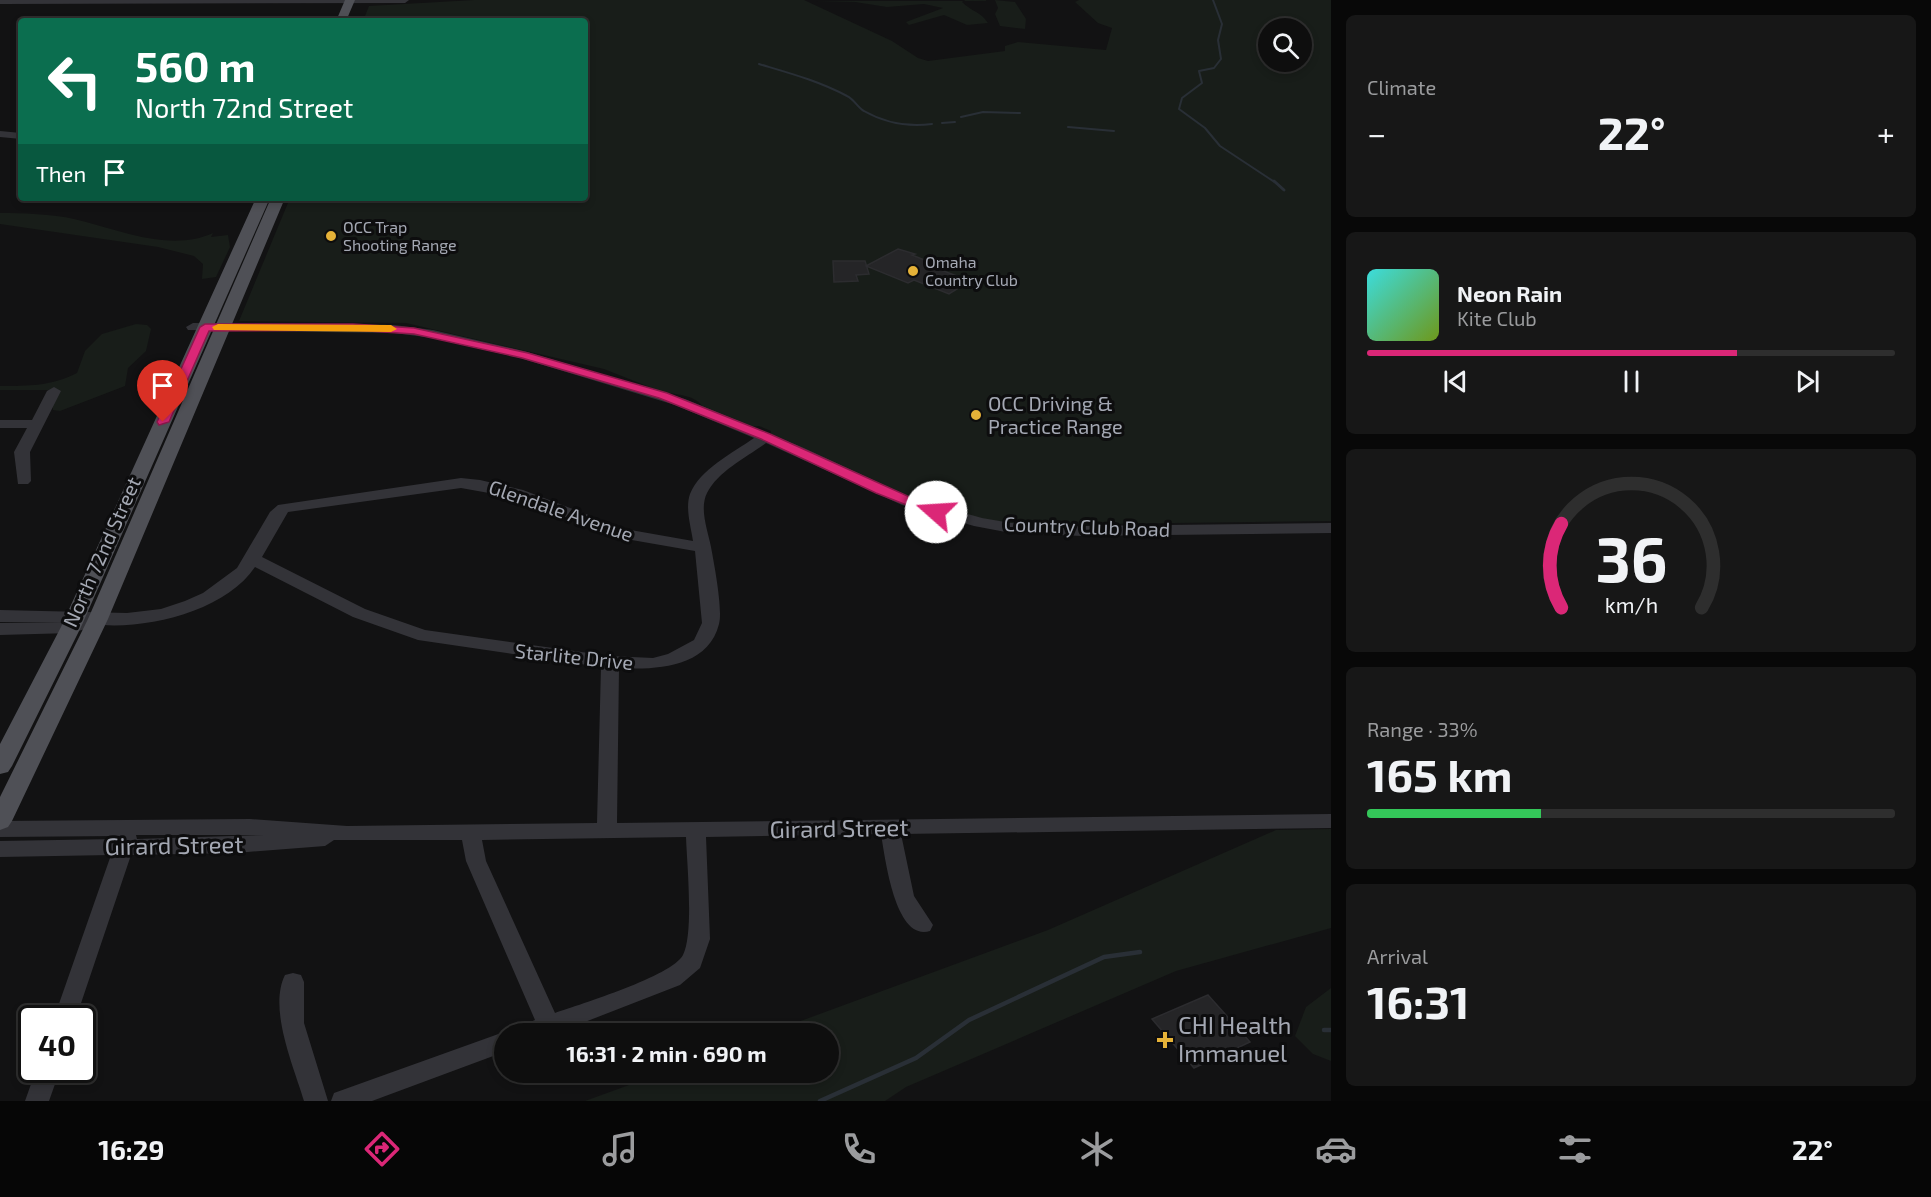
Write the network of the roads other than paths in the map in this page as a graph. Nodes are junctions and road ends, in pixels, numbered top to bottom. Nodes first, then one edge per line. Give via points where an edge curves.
1 (160, 0) edge
2 (356, 0) edge
3 (405, 0) edge
4 (0, 1) edge
5 (150, 1) edge
6 (343, 18) edge
7 (353, 18) edge
8 (0, 134) edge
9 (18, 136) edge
10 (262, 201) edge
11 (276, 201) edge
12 (207, 327) junction
13 (54, 391) dead end
14 (0, 424) edge
15 (36, 424) junction
16 (765, 436) junction
17 (23, 481) dead end
18 (1331, 528) edge
19 (703, 547) junction
20 (253, 560) junction
21 (0, 616) edge
22 (98, 619) junction
23 (73, 621) junction
24 (0, 629) edge
25 (610, 662) junction
26 (0, 766) edge
27 (0, 821) edge
28 (1331, 821) edge
29 (890, 828) junction
30 (0, 829) edge
31 (696, 830) junction
32 (608, 831) junction
33 (471, 833) junction
34 (126, 838) junction
35 (0, 849) edge
36 (922, 925) dead end
37 (293, 982) dead end
38 (69, 1005) edge
39 (548, 1023) edge
40 (554, 1023) edge
41 (494, 1046) edge
42 (43, 1083) edge
43 (37, 1101) edge
44 (315, 1101) edge
45 (343, 1101) edge

1 - 5 street
2 - 3 street
2 - 5 street
2 - 6 main road
2 - 7 main road
4 - 5 street
8 - 9 street
10 - 12 main road, North 72nd Street
11 - 12 main road, North 72nd Street
12 - 16 street, Country Club Road via 374,327 433,334 624,383
12 - 22 main road, North 72nd Street
12 - 23 main road, North 72nd Street
13 - 15 street
14 - 15 street
15 - 17 street via 21,457
16 - 18 street, Country Club Road via 908,502 988,524 1083,531
16 - 19 street, Starlite Drive via 712,475 701,488 696,512
19 - 20 street, Glendale Avenue via 630,536 512,491 475,483 443,484 287,507 278,512
19 - 25 street, Starlite Drive via 712,615 705,638 694,649 653,664
20 - 22 street via 222,588 191,605 146,617
20 - 25 street, Starlite Drive via 405,632
21 - 23 street
22 - 23 street
22 - 27 main road, North 72nd Street
23 - 24 street
23 - 26 main road, North 72nd Street
25 - 32 street
28 - 29 street, Girard Street
29 - 31 street, Girard Street
29 - 36 street via 904,898
30 - 34 street, Girard Street
31 - 32 street, Girard Street
31 - 40 street via 699,939 697,951 682,972 672,980
32 - 33 street, Girard Street
33 - 34 street, Girard Street via 347,834 265,844
33 - 39 street via 476,861
34 - 35 street, Girard Street
34 - 38 street
37 - 44 street via 292,1023
41 - 45 street
42 - 43 street

